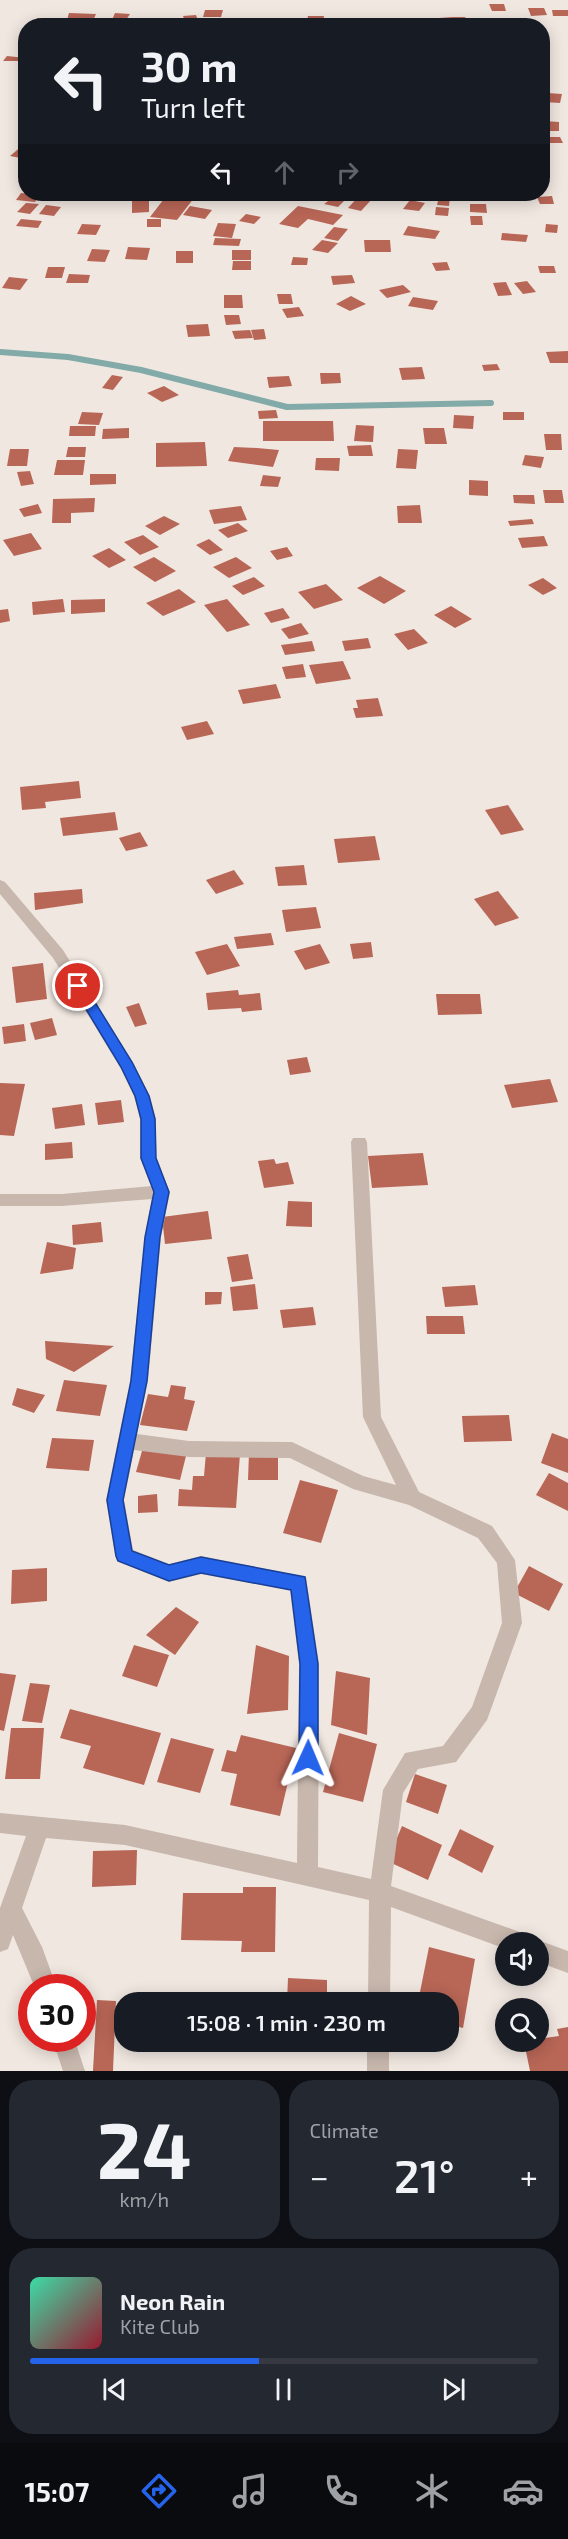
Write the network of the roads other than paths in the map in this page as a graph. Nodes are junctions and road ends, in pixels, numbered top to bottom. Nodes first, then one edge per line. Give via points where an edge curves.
1 (0, 885) edge
2 (359, 1142) dead end
3 (162, 1192) junction
4 (0, 1200) edge
5 (129, 1440) junction
6 (412, 1498) junction
7 (0, 1823) edge
8 (39, 1827) junction
9 (307, 1875) junction
10 (380, 1892) junction
11 (11, 1908) junction
12 (495, 1934) edge
13 (0, 1941) edge
14 (549, 1955) edge
15 (568, 1962) edge
16 (41, 1974) edge
17 (379, 1992) edge
18 (68, 2052) edge
19 (378, 2052) edge
20 (74, 2071) edge
21 (378, 2071) edge

1 - 3 street via 58,954 127,1066 142,1096 148,1119 148,1158
2 - 6 street via 372,1417
3 - 4 street via 62,1200
3 - 5 street
5 - 6 street via 189,1449 292,1450 359,1483
5 - 9 street via 115,1500 124,1556 169,1573 201,1565 299,1583 309,1664
6 - 10 street via 485,1532 506,1560 512,1623 480,1713 449,1755 412,1760 393,1790
7 - 8 street
8 - 9 street via 125,1835
8 - 11 street
9 - 10 street
10 - 12 street
10 - 17 street
11 - 13 street
11 - 16 street
14 - 15 street
18 - 20 street
19 - 21 street

